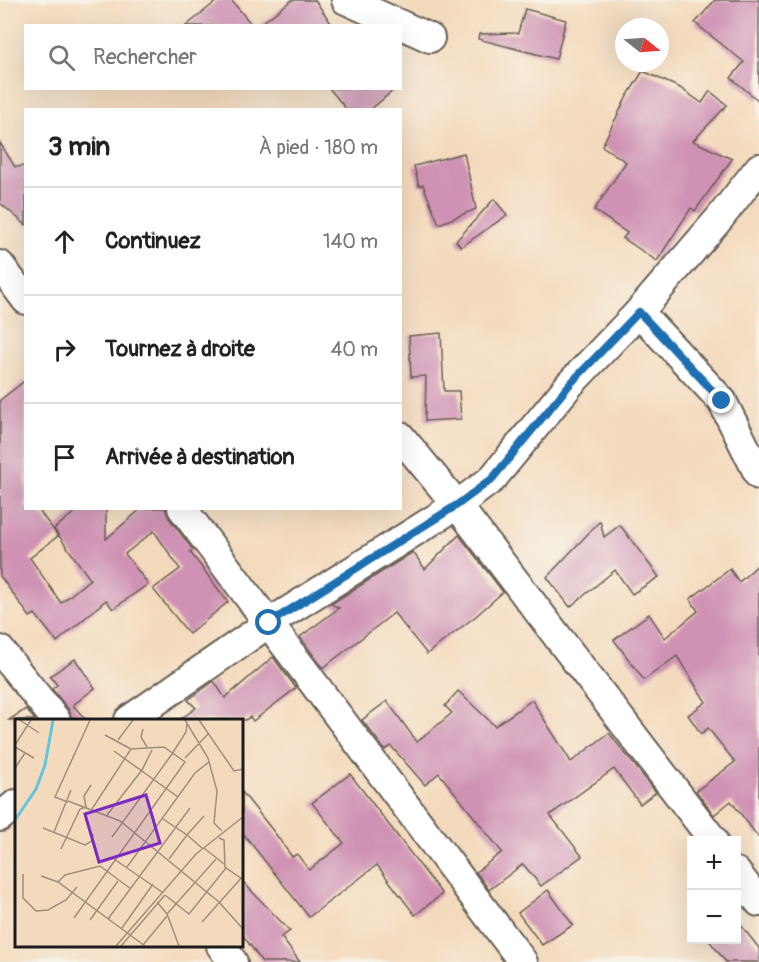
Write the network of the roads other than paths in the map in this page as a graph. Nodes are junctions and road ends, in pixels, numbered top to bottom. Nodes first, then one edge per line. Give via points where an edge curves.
1 (346, 0) edge
2 (399, 24) edge
3 (402, 25) edge
4 (430, 38) dead end
5 (759, 168) edge
6 (0, 265) edge
7 (24, 297) edge
8 (639, 312) junction
9 (402, 438) edge
10 (759, 475) edge
11 (457, 505) junction
12 (184, 510) edge
13 (269, 623) junction
14 (0, 650) edge
15 (55, 719) edge
16 (130, 719) edge
17 (15, 805) edge
18 (0, 817) edge
19 (710, 836) edge
20 (741, 879) edge
21 (759, 902) edge
22 (222, 947) edge
23 (233, 962) edge
24 (523, 962) edge

1 - 2 street
3 - 4 street
5 - 8 street
6 - 7 street
8 - 10 street via 722,401
8 - 11 street via 570,384 492,479
9 - 11 street
11 - 13 street
11 - 19 street
12 - 13 street
13 - 16 street
13 - 24 street
14 - 15 street
17 - 18 street
20 - 21 street
22 - 23 street

